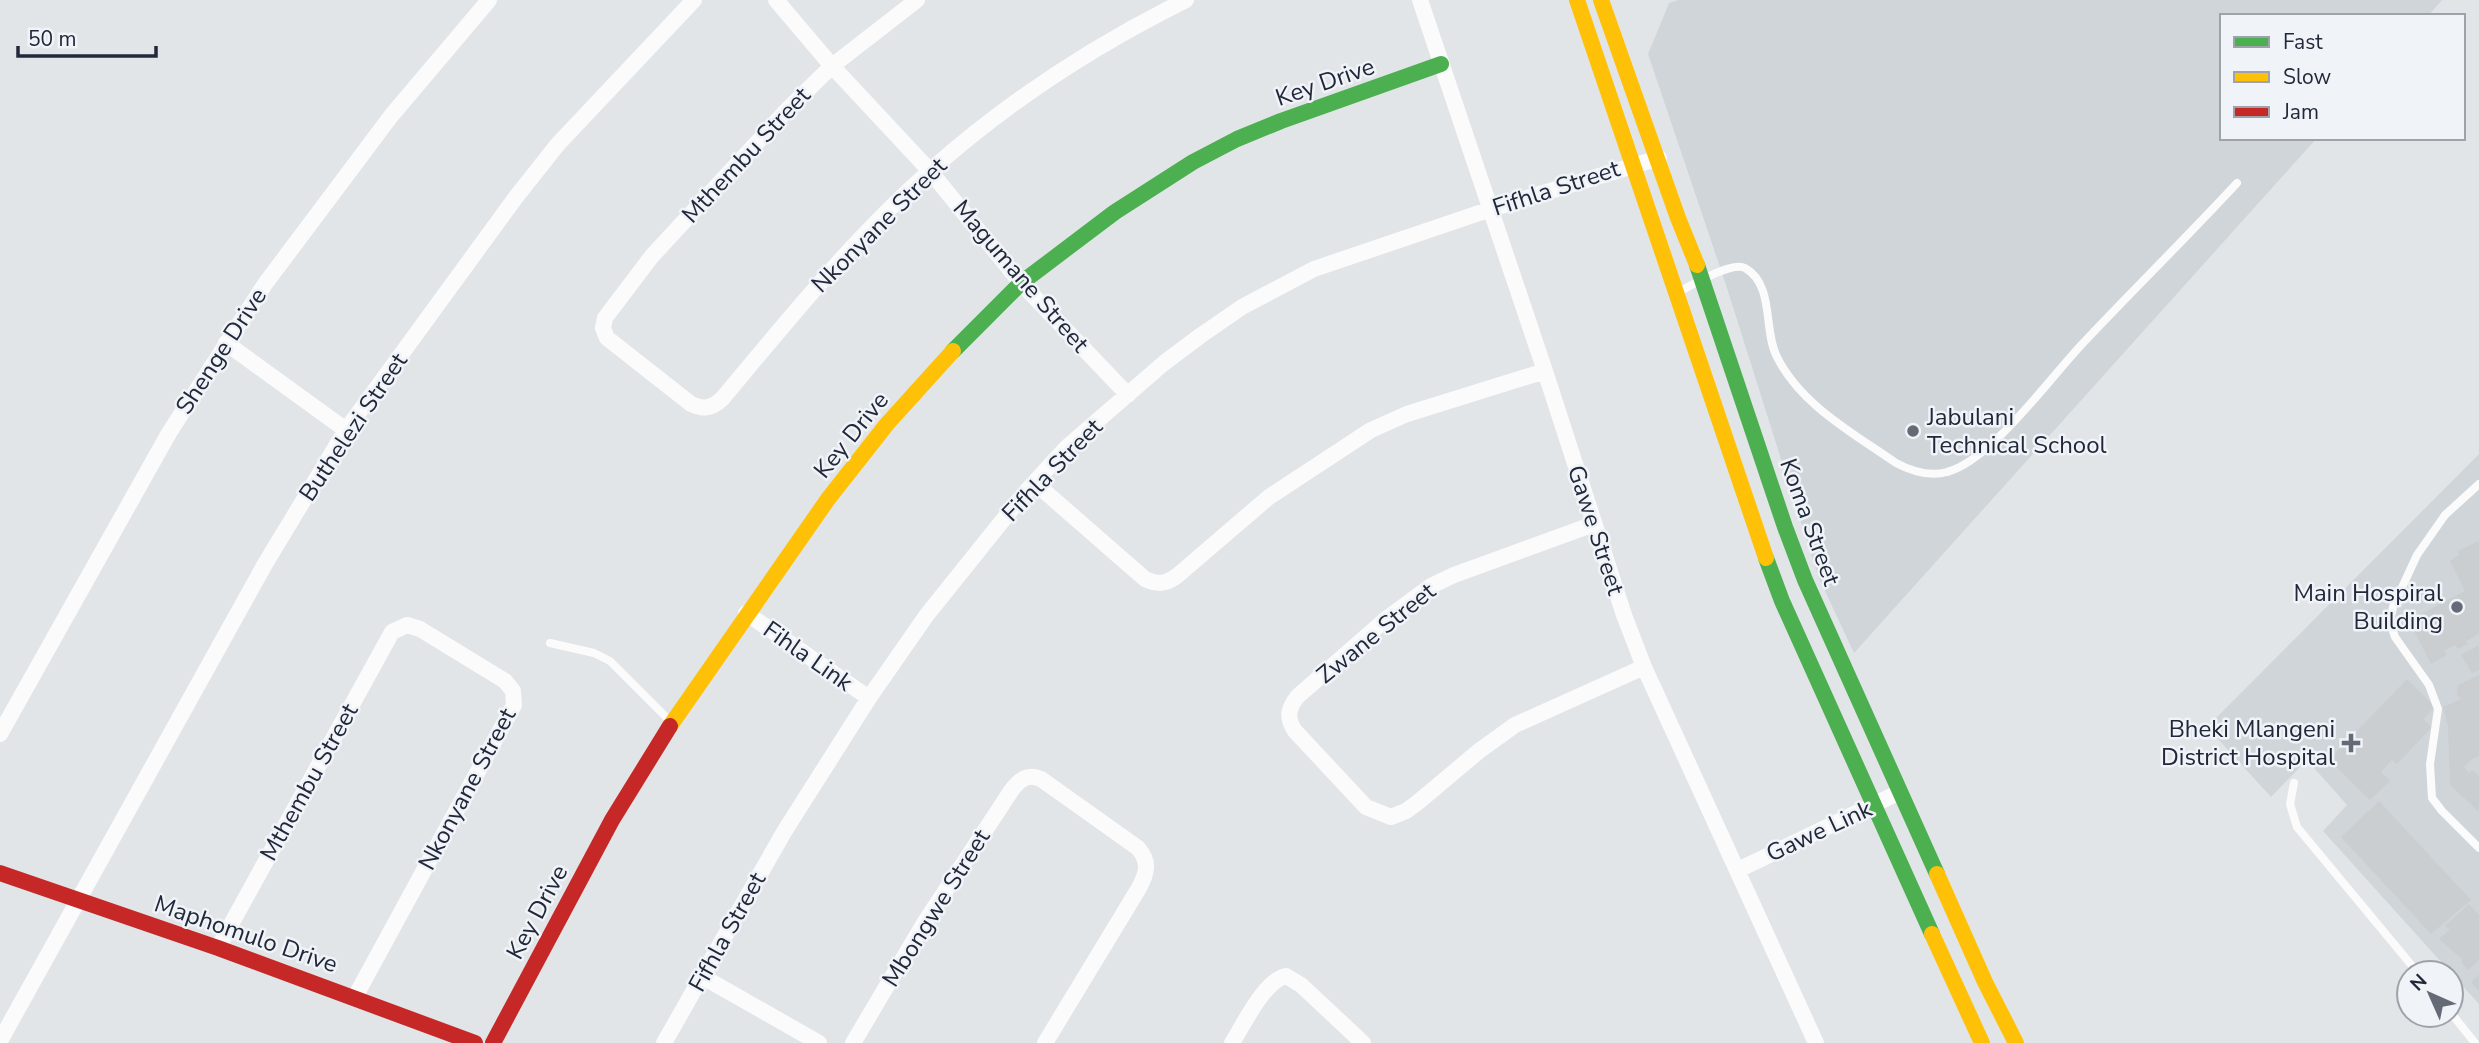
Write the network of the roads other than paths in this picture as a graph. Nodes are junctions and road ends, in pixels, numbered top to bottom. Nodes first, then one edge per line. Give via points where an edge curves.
1 (489, 0) edge
2 (694, 0) edge
3 (776, 0) edge
4 (916, 0) edge
5 (1186, 0) edge
6 (1420, 0) edge
7 (1577, 0) edge
8 (1601, 0) edge
9 (1441, 64) junction
10 (832, 66) junction
11 (1659, 158) junction
12 (1633, 164) junction
13 (930, 171) junction
14 (2237, 183) dead end
15 (1491, 209) junction
16 (1703, 279) junction
17 (1021, 283) junction
18 (1676, 293) junction
19 (603, 332) joint
20 (226, 343) junction
21 (1545, 371) junction
22 (1128, 395) junction
23 (346, 430) junction
24 (1035, 483) junction
25 (2479, 484) edge
26 (1594, 524) junction
27 (747, 613) junction
28 (407, 625) joint
29 (550, 643) dead end
30 (1644, 667) junction
31 (869, 698) junction
32 (672, 723) junction
33 (0, 734) edge
34 (2294, 783) dead end
35 (1900, 792) junction
36 (1875, 805) junction
37 (2479, 848) edge
38 (1738, 870) junction
39 (0, 873) edge
40 (78, 900) junction
41 (218, 948) junction
42 (2406, 959) edge
43 (703, 977) junction
44 (355, 997) junction
45 (2464, 1029) edge
46 (6, 1041) edge
47 (475, 1043) edge
48 (493, 1043) edge
49 (664, 1043) edge
50 (820, 1043) edge
51 (853, 1043) edge
52 (1045, 1043) edge
53 (1232, 1043) edge
54 (1363, 1043) edge
55 (1816, 1043) edge
56 (1982, 1043) edge
57 (2016, 1043) edge
58 (2476, 1043) edge

1 - 20 street, Shenge Drive via 391,116
2 - 23 street, Buthelezi Street via 558,144
3 - 10 street, Magumane Street
4 - 10 street, Mthembu Street
5 - 13 street, Nkonyane Street via 1087,54
6 - 9 street, Gawe Street
7 - 12 main road
8 - 11 main road, Koma Street
9 - 15 street, Gawe Street
9 - 17 main road, Key Drive via 1237,139 1148,190
10 - 13 street, Magumane Street
10 - 19 street, Mthembu Street via 652,256 606,318
11 - 12 street, Fifhla Street
11 - 16 main road, Koma Street
12 - 15 street, Fifhla Street
12 - 18 main road
13 - 17 street, Magumane Street
13 - 19 street, Nkonyane Street via 845,257 712,407 691,404
14 - 16 lane via 1987,448 1946,473 1928,474 1896,463 1798,389 1776,355 1762,290 1748,270 1736,266
15 - 21 street, Gawe Street
15 - 22 street, Fifhla Street via 1314,269 1232,314
16 - 18 lane
16 - 35 main road, Koma Street via 1796,556
17 - 22 street, Magumane Street
17 - 27 main road, Key Drive via 887,424
18 - 36 main road via 1774,580
20 - 23 street
20 - 33 street, Shenge Drive via 169,433
21 - 24 street via 1407,414 1371,430 1269,497 1165,583 1145,579
21 - 26 street, Gawe Street
22 - 24 street, Fifhla Street via 1067,447
23 - 40 street, Buthelezi Street via 265,564
24 - 31 street, Fifhla Street via 926,616
25 - 37 lane via 2445,515 2422,547 2390,622 2395,637 2429,685 2438,709 2430,764 2432,798
26 - 30 street, Gawe Street
26 - 30 street, Zwane Street via 1454,575 1419,594 1298,696 1288,714 1294,731 1366,807 1391,817 1417,803 1515,725
27 - 31 street, Fihla Link
27 - 32 main road, Key Drive
28 - 41 street, Mthembu Street via 390,636
28 - 44 street, Nkonyane Street via 501,678 513,691 514,705
29 - 32 lane via 610,661
30 - 38 street, Gawe Street
31 - 43 street, Fifhla Street via 784,832
32 - 48 main road, Key Drive via 612,820
34 - 42 lane via 2290,804 2297,827
35 - 36 street, Gawe Link
35 - 57 main road, Koma Street
36 - 38 street, Gawe Link
36 - 56 main road
38 - 55 street, Gawe Street
39 - 40 main road, Maphomulo Drive
40 - 41 main road, Maphomulo Drive
40 - 46 street, Buthelezi Street
41 - 44 main road, Maphomulo Drive
43 - 49 street, Fifhla Street
43 - 50 street
44 - 47 main road, Maphomulo Drive
45 - 58 lane
51 - 52 street, Mbongwe Street via 923,925 1011,792 1031,776 1127,840 1142,852 1147,865 1139,888
53 - 54 street via 1271,984 1281,977 1295,980

